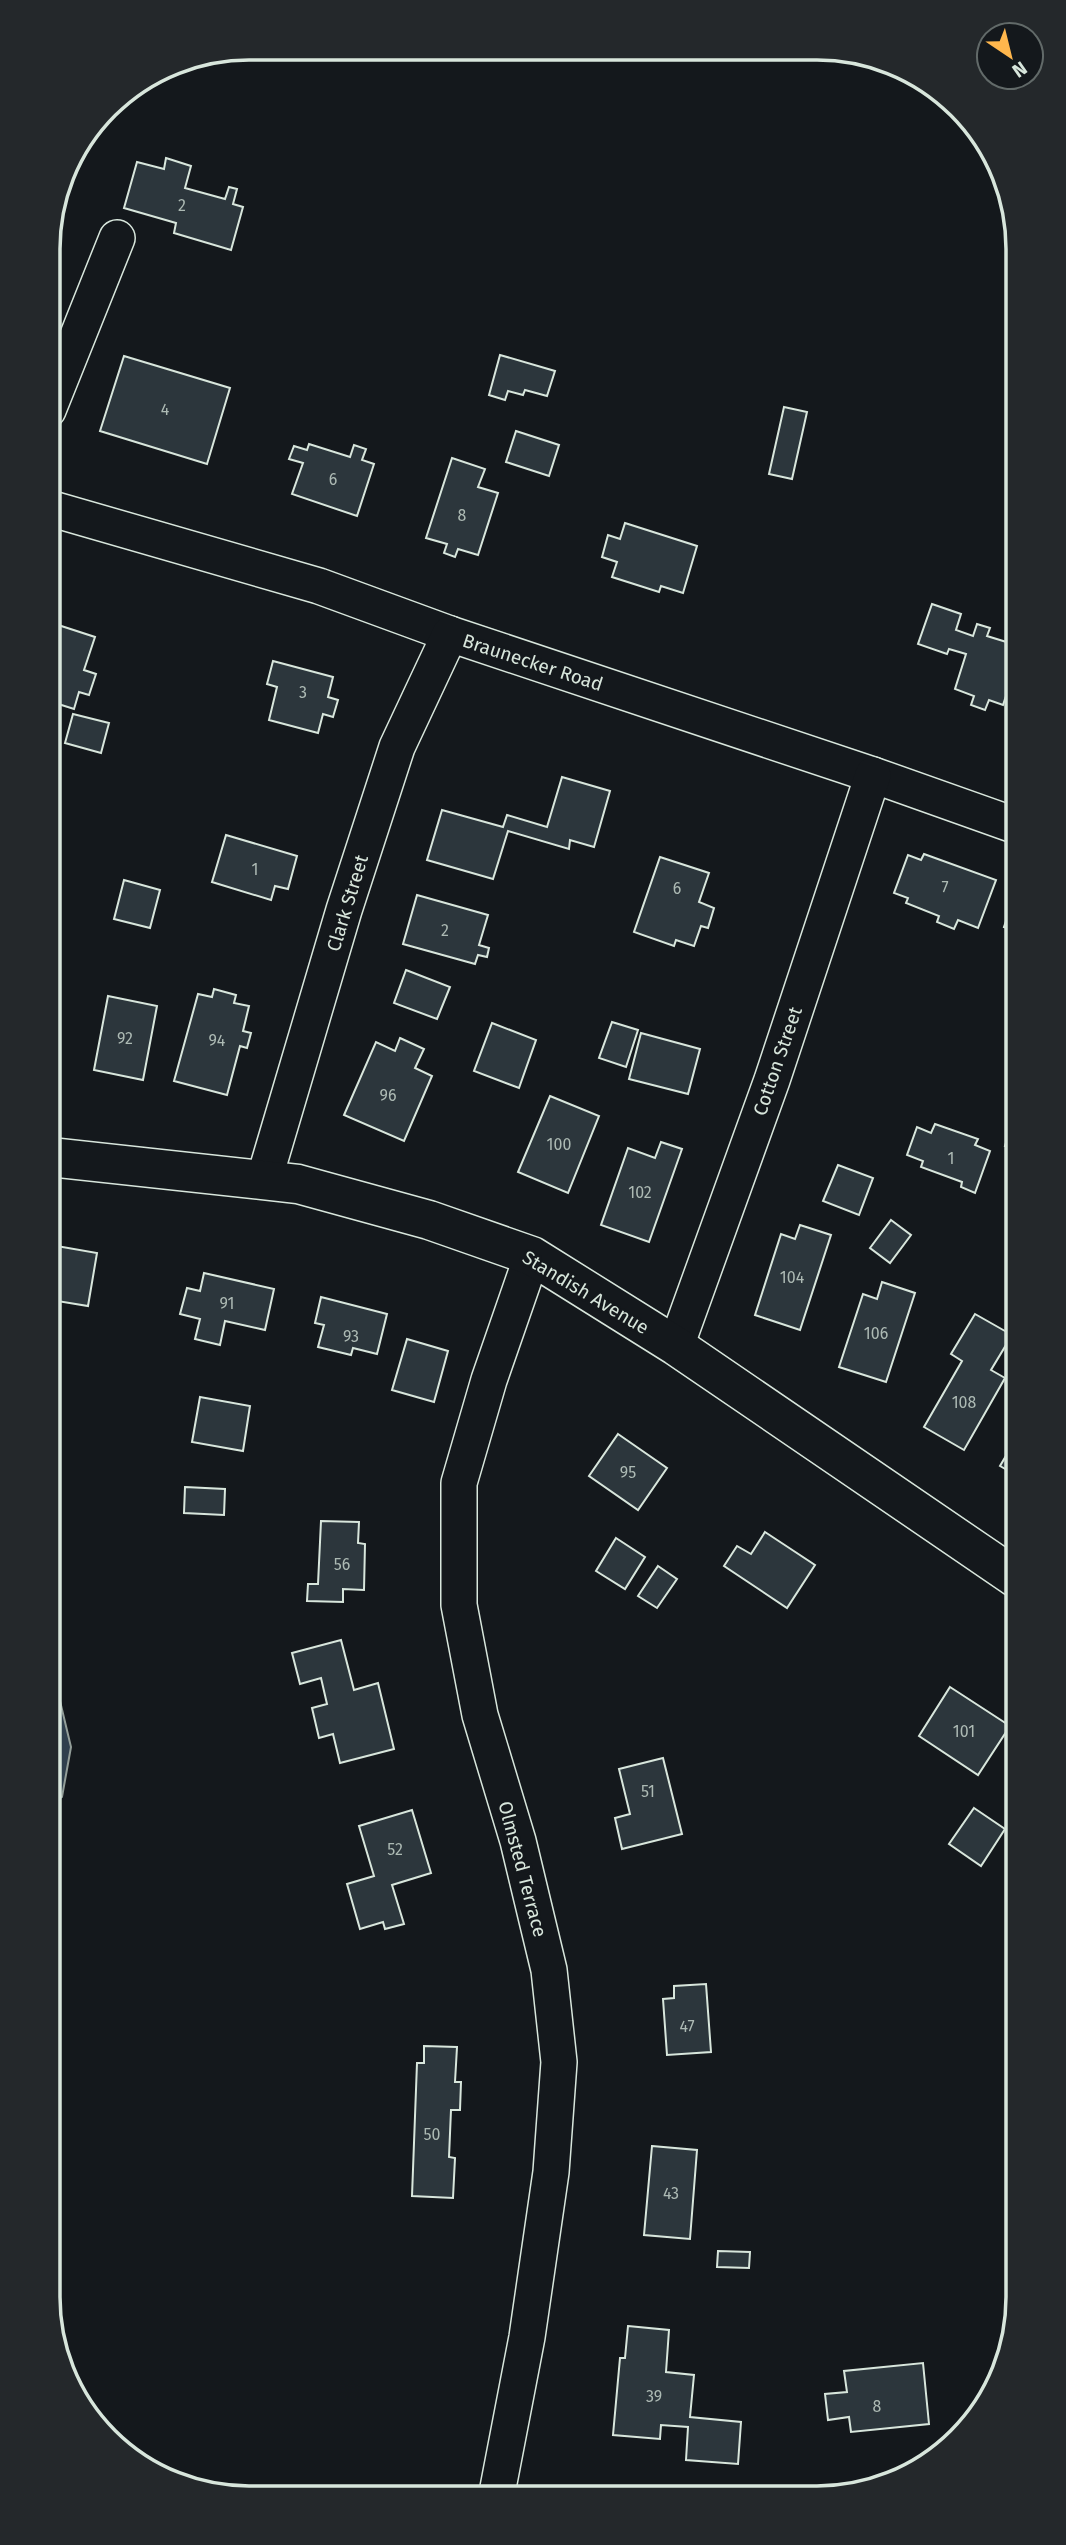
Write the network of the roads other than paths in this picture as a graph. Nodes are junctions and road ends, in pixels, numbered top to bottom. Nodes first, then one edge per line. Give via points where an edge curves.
1 (117, 238) dead end
2 (60, 380) edge
3 (60, 511) edge
4 (450, 634) junction
5 (873, 775) junction
6 (1006, 822) edge
7 (60, 1158) edge
8 (264, 1180) junction
9 (532, 1256) junction
10 (676, 1346) junction
11 (1006, 1571) edge
12 (498, 2486) edge

1 - 2 street
3 - 4 street, Braunecker Road via 319,586
4 - 5 street, Braunecker Road
4 - 8 street, Clark Street via 397,747
5 - 6 street, Braunecker Road
5 - 10 street, Cotton Street via 772,1080
7 - 8 street, Standish Avenue
8 - 9 street, Standish Avenue via 298,1184 429,1220
9 - 10 street, Standish Avenue
9 - 12 street, Olmsted Terrace via 459,1483 459,1605 480,1715 518,1841 549,1970 559,2062 551,2172 527,2337
10 - 11 street, Standish Avenue

